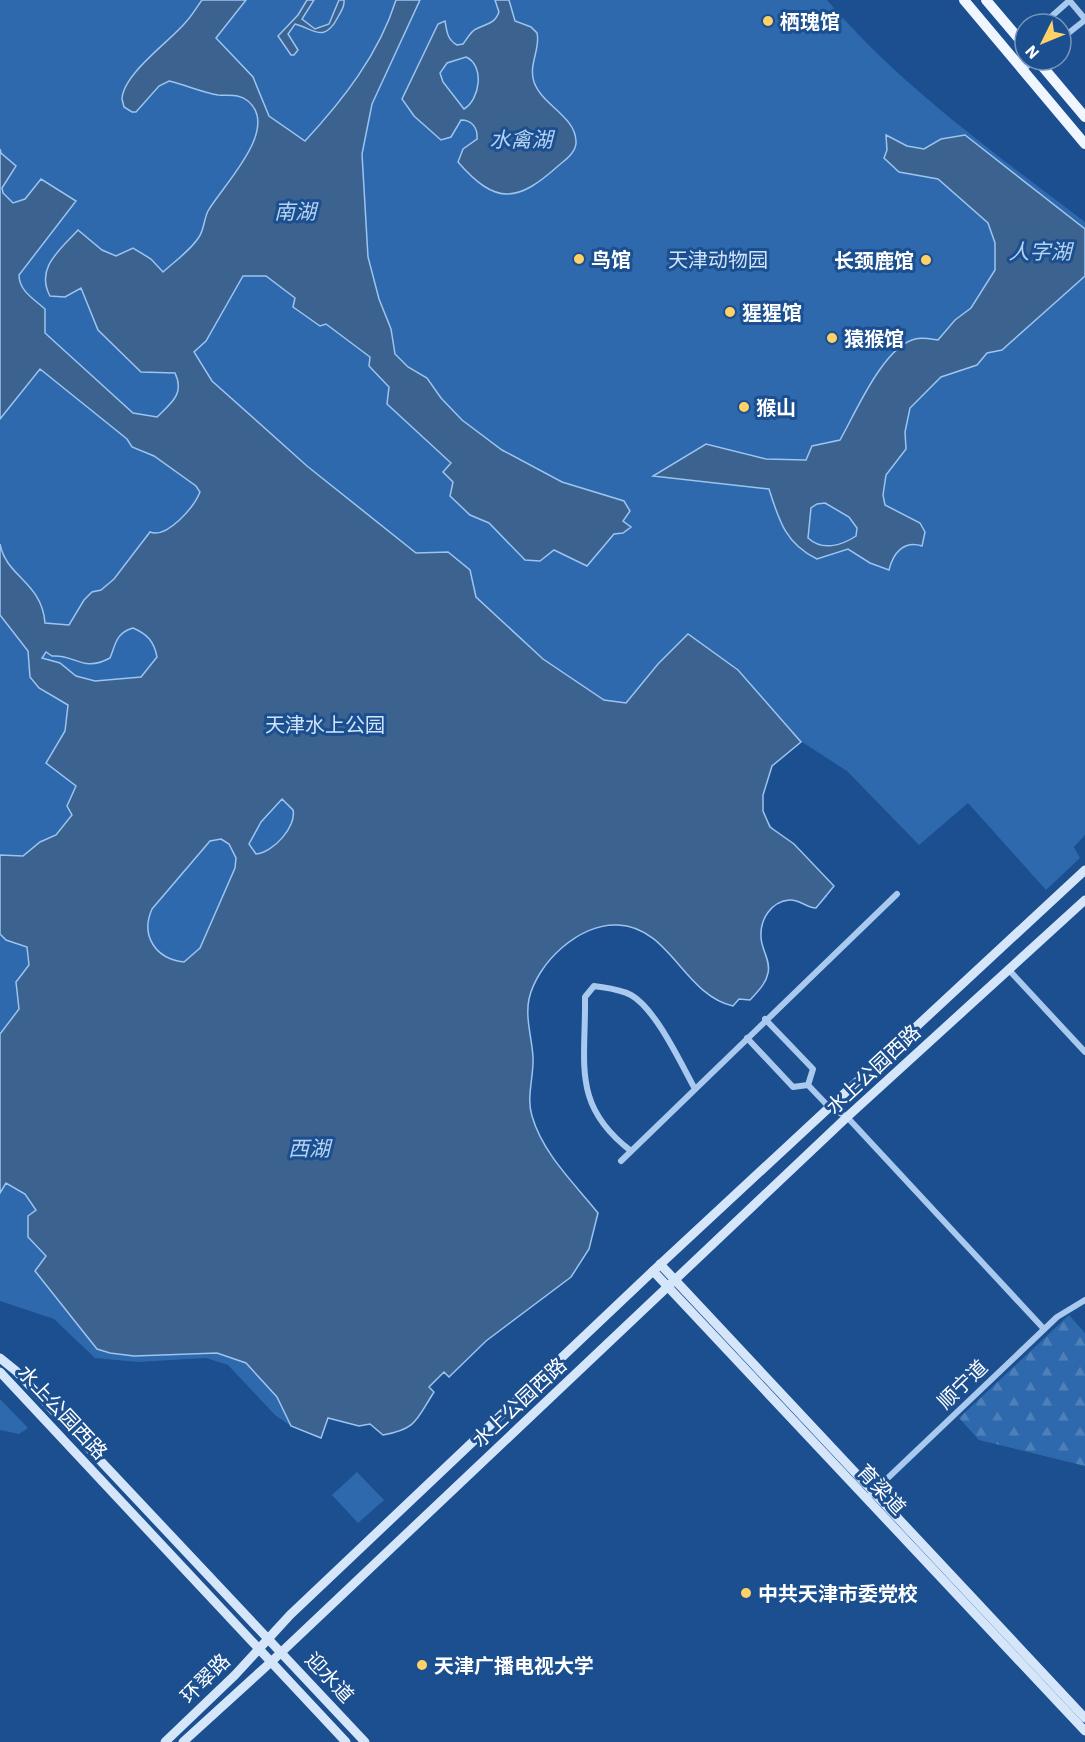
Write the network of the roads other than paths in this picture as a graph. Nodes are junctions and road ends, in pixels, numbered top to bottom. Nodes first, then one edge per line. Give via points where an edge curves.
1 (964, 0) edge
2 (986, 0) edge
3 (1069, 0) edge
4 (1056, 12) edge
5 (1085, 20) edge
6 (1073, 30) edge
7 (1013, 31) edge
8 (1013, 52) edge
9 (1010, 54) junction
10 (1013, 58) edge
11 (1025, 72) edge
12 (1046, 72) edge
13 (1085, 117) edge
14 (1085, 144) edge
15 (1085, 870) edge
16 (897, 894) dead end
17 (1085, 900) edge
18 (1008, 969) junction
19 (765, 1019) junction
20 (747, 1038) junction
21 (1085, 1052) edge
22 (808, 1085) junction
23 (694, 1089) junction
24 (829, 1107) junction
25 (847, 1117) junction
26 (631, 1151) junction
27 (621, 1161) dead end
28 (656, 1267) junction
29 (671, 1283) junction
30 (1085, 1300) edge
31 (1044, 1329) junction
32 (0, 1358) edge
33 (0, 1372) edge
34 (869, 1495) junction
35 (269, 1636) junction
36 (259, 1648) junction
37 (282, 1652) junction
38 (271, 1662) junction
39 (1085, 1718) edge
40 (1085, 1731) edge
41 (165, 1742) edge
42 (183, 1742) edge
43 (346, 1742) edge
44 (365, 1742) edge

1 - 9 main road
2 - 7 main road
3 - 4 street
3 - 5 street
5 - 6 street
8 - 9 street
9 - 10 main road
11 - 14 main road
12 - 13 main road
15 - 24 main road, 水上公园西路
16 - 19 street
17 - 18 main road, 水上公园西路
18 - 21 street
18 - 25 main road, 水上公园西路
19 - 20 street
19 - 22 street via 813,1069
20 - 22 street via 794,1087
20 - 23 street
22 - 24 street
23 - 26 street
23 - 26 street via 665,1035 633,996 594,986 589,990 585,997 586,1092 610,1135
24 - 25 street
24 - 28 main road, 水上公园西路
25 - 29 main road, 水上公园西路
25 - 31 street
26 - 27 street
28 - 29 main road, 育梁道
28 - 35 main road, 水上公园西路
29 - 34 main road, 育梁道
29 - 37 main road, 水上公园西路
30 - 31 street, 顺宁道
31 - 34 street, 顺宁道
32 - 35 main road, 水上公园西路
33 - 36 main road, 水上公园西路
34 - 39 main road
34 - 40 main road, 育梁道
35 - 36 main road, 环翠路
35 - 37 main road, 迎水道
36 - 38 main road, 水上公园西路
36 - 41 main road, 环翠路
37 - 38 main road, 水上公园西路
37 - 44 main road, 迎水道
38 - 42 main road, 环翠路
38 - 43 main road, 迎水道

